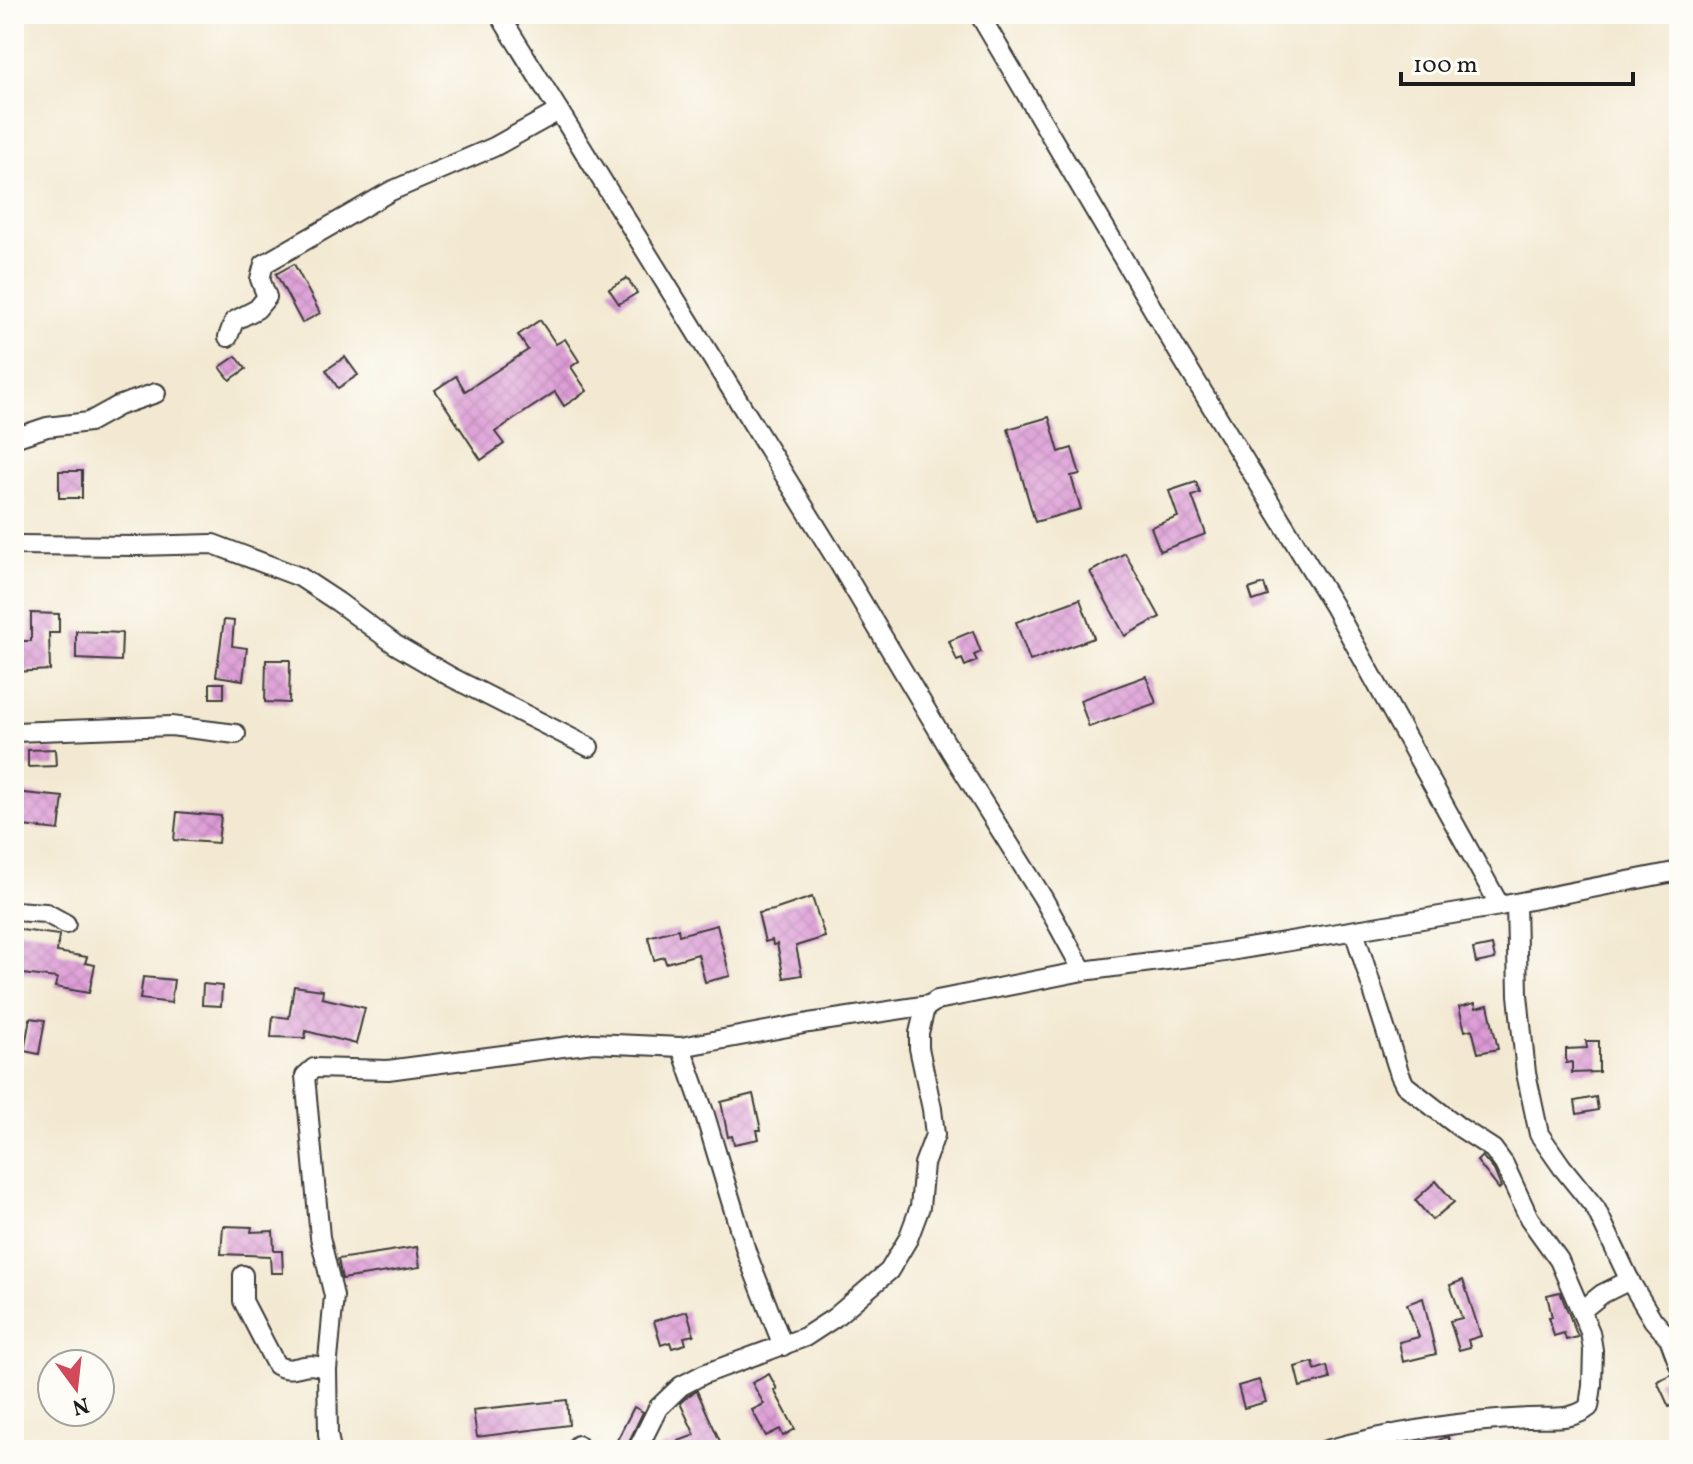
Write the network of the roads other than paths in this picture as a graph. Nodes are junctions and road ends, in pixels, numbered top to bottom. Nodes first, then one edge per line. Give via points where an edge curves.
1 (499, 14) edge
2 (979, 14) edge
3 (559, 111) junction
4 (228, 337) dead end
5 (156, 393) dead end
6 (14, 438) edge
7 (14, 545) edge
8 (14, 732) edge
9 (236, 734) dead end
10 (589, 747) dead end
11 (1679, 871) edge
12 (1508, 904) junction
13 (14, 911) edge
14 (66, 924) dead end
15 (1354, 931) junction
16 (1083, 971) junction
17 (929, 1005) junction
18 (681, 1047) junction
19 (243, 1275) dead end
20 (1630, 1280) junction
21 (1581, 1311) junction
22 (783, 1346) junction
23 (1679, 1365) edge
24 (327, 1370) junction
25 (331, 1450) edge
26 (637, 1450) edge
27 (1326, 1450) edge

1 - 3 street
2 - 12 street
3 - 4 street via 494,147 391,191 264,264 260,279 267,297 234,321
3 - 16 street
5 - 6 street via 89,422
7 - 10 street via 213,544 300,577 396,645
8 - 9 street via 171,726
11 - 12 street
12 - 15 street
12 - 20 street via 1526,1073 1539,1134 1596,1209
13 - 14 street via 46,913
15 - 16 street
15 - 21 street via 1405,1085 1493,1149 1529,1218 1559,1260
16 - 17 street
17 - 18 street
17 - 22 street via 919,1048 935,1135 908,1239 889,1271 834,1318
18 - 22 street via 747,1254
18 - 24 street via 593,1043 388,1070 314,1068 305,1076 320,1237 334,1296
19 - 24 street via 243,1301 276,1365 289,1369 314,1364
20 - 21 street
20 - 23 street via 1669,1338
21 - 27 street via 1593,1350 1590,1401 1572,1417 1430,1427
22 - 26 street via 681,1386 658,1408
24 - 25 street

